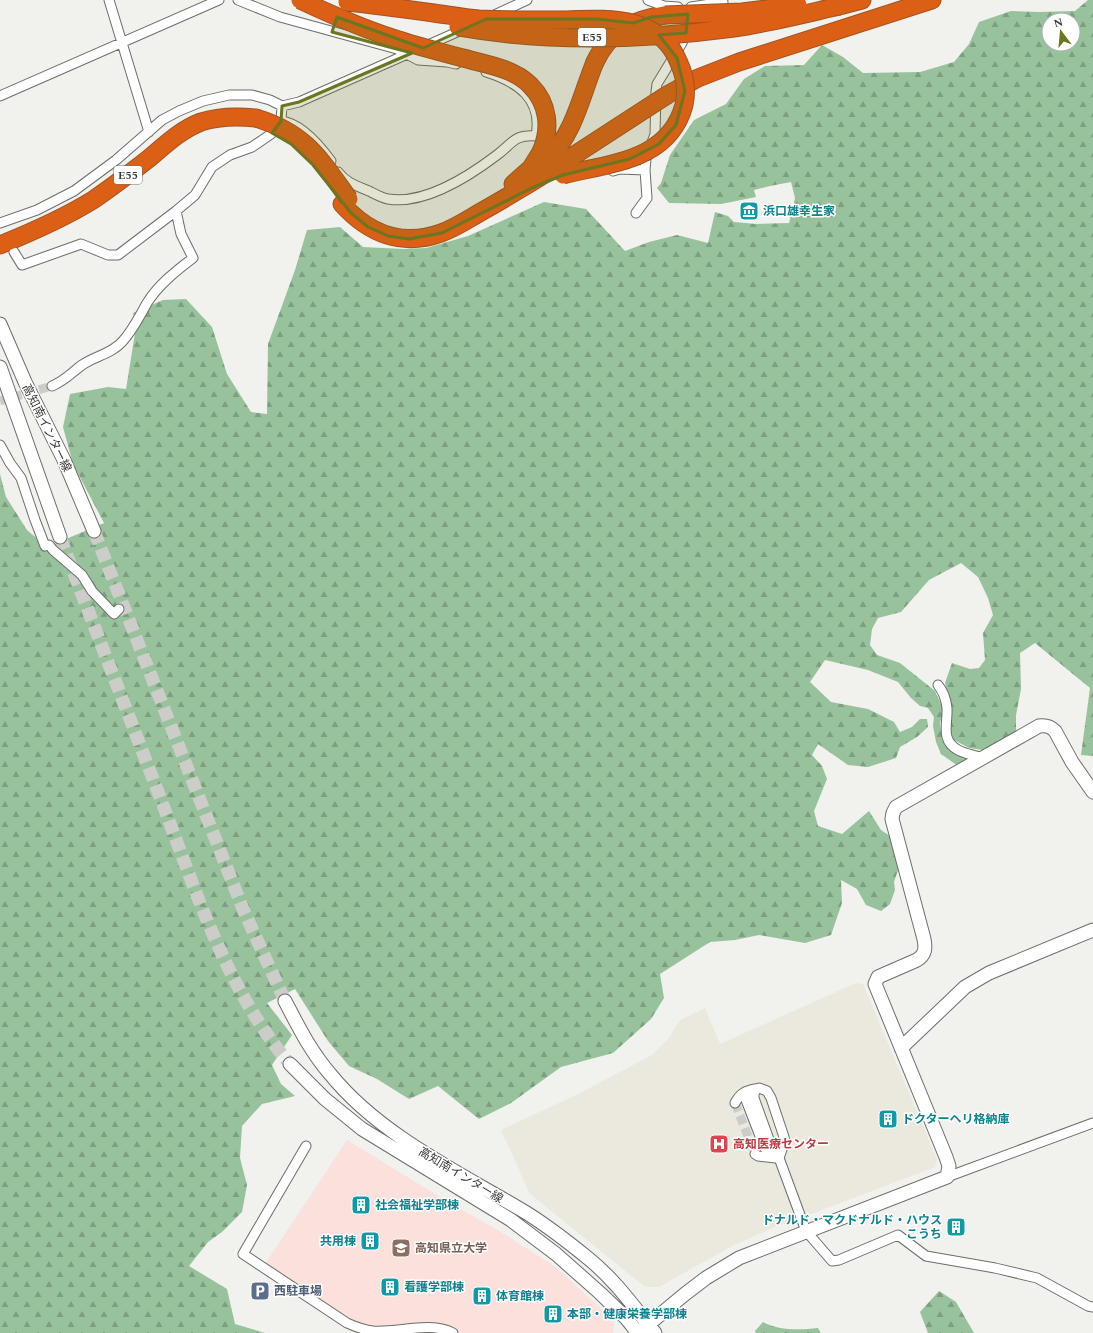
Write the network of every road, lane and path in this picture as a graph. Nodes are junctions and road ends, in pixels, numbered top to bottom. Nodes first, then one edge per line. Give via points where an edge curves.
1 (109, 0) edge
2 (218, 0) edge
3 (238, 0) edge
4 (300, 0) edge
5 (392, 0) edge
6 (527, 0) edge
7 (648, 0) edge
8 (862, 0) edge
9 (932, 0) edge
10 (343, 1) edge
11 (723, 2) dead end
12 (835, 3) edge
13 (689, 7) junction
14 (494, 15) junction
15 (332, 32) junction
16 (122, 42) junction
17 (408, 54) junction
18 (0, 96) edge
19 (282, 106) junction
20 (281, 121) junction
21 (149, 132) junction
22 (536, 136) junction
23 (552, 164) junction
24 (645, 170) junction
25 (346, 202) junction
26 (176, 211) junction
27 (636, 213) dead end
28 (2, 223) edge
29 (6, 246) edge
30 (0, 324) edge
31 (0, 366) edge
32 (52, 386) tunnel mouth
33 (0, 445) edge
34 (94, 531) tunnel mouth
35 (60, 537) tunnel mouth
36 (119, 609) dead end
37 (938, 685) dead end
38 (982, 758) junction
39 (1093, 792) edge
40 (1093, 930) edge
41 (285, 1001) tunnel mouth
42 (900, 1048) junction
43 (290, 1064) tunnel mouth
44 (752, 1090) junction
45 (735, 1103) dead end
46 (1093, 1123) edge
47 (306, 1146) dead end
48 (755, 1154) dead end
49 (779, 1158) junction
50 (946, 1177) junction
51 (806, 1231) junction
52 (1093, 1307) edge
53 (645, 1331) edge
54 (453, 1333) edge

1 - 16 street
2 - 16 street
3 - 15 street
4 - 23 highway, bridge via 340,19 396,40 493,67 521,78 536,92 546,113
5 - 14 street via 485,11
6 - 14 street
7 - 13 street via 664,6
8 - 12 highway, E55
9 - 23 highway, bridge via 698,78
10 - 12 highway, E55, bridge via 388,13 480,31 581,38 681,34 735,28 770,22
10 - 15 street
10 - 23 highway, bridge via 478,18 611,19 637,24 655,33 671,48 684,79 684,103 676,125 659,144 642,154 618,162
11 - 13 street
12 - 23 highway, bridge via 742,12 665,15 639,20 616,33 606,43 595,62 572,126
13 - 24 street via 682,43 657,84 655,134
14 - 17 street
15 - 17 street
16 - 18 street
16 - 21 street
17 - 19 street via 303,101
17 - 22 street via 418,60 447,62 511,81 523,90 535,108 538,116
19 - 20 street
19 - 21 street via 252,95 229,95 170,115
20 - 22 street via 296,126 309,136 323,150 343,178 387,199 407,200 446,188 488,162 516,138
20 - 26 street via 264,140 230,155 212,167 195,195
21 - 28 street via 74,191 37,210
22 - 24 street via 553,144 562,152 572,169 579,174 590,176 620,169
23 - 25 highway via 532,168 506,188 449,220 420,230 382,224
23 - 25 highway via 494,205 442,233 419,238 409,239 377,232 358,220
24 - 27 street via 647,198
25 - 29 highway, E55 via 299,150 287,141 255,123 223,126 195,134 96,207 49,230
26 - 29 street via 118,255 108,255 81,244 22,265
26 - 32 street via 181,234 193,258 168,278 147,302 133,329 121,344 83,365 63,382
28 - 29 street
30 - 34 main road, 高知南インター線 via 25,382 64,460
31 - 35 main road, 高知南インター線
33 - 36 street via 21,478 45,546 49,545 82,575 92,591 114,614
37 - 38 street via 943,692 947,708 947,739 960,751
38 - 39 main road via 1034,728 1051,727
38 - 42 main road via 903,803 893,813 894,828 925,946 922,957 876,980 876,988
40 - 42 main road via 989,974 965,987
41 - 53 main road, 高知南インター線 via 307,1044 345,1091 374,1117 415,1147 522,1210 590,1260 611,1279
42 - 50 main road via 946,1157 949,1166
43 - 53 main road, 高知南インター線 via 325,1099 362,1129 511,1220 556,1254 626,1318
44 - 45 street via 739,1096
44 - 49 street via 746,1096 746,1100 763,1144 766,1150
44 - 49 street via 759,1088 767,1092 771,1098 784,1141
46 - 50 street
47 - 54 street via 243,1254 359,1329 374,1332 436,1328
48 - 49 street
49 - 51 street
50 - 51 main road
51 - 52 street via 832,1261 898,1235 926,1256 1037,1278
51 - 53 main road via 728,1264 690,1290

